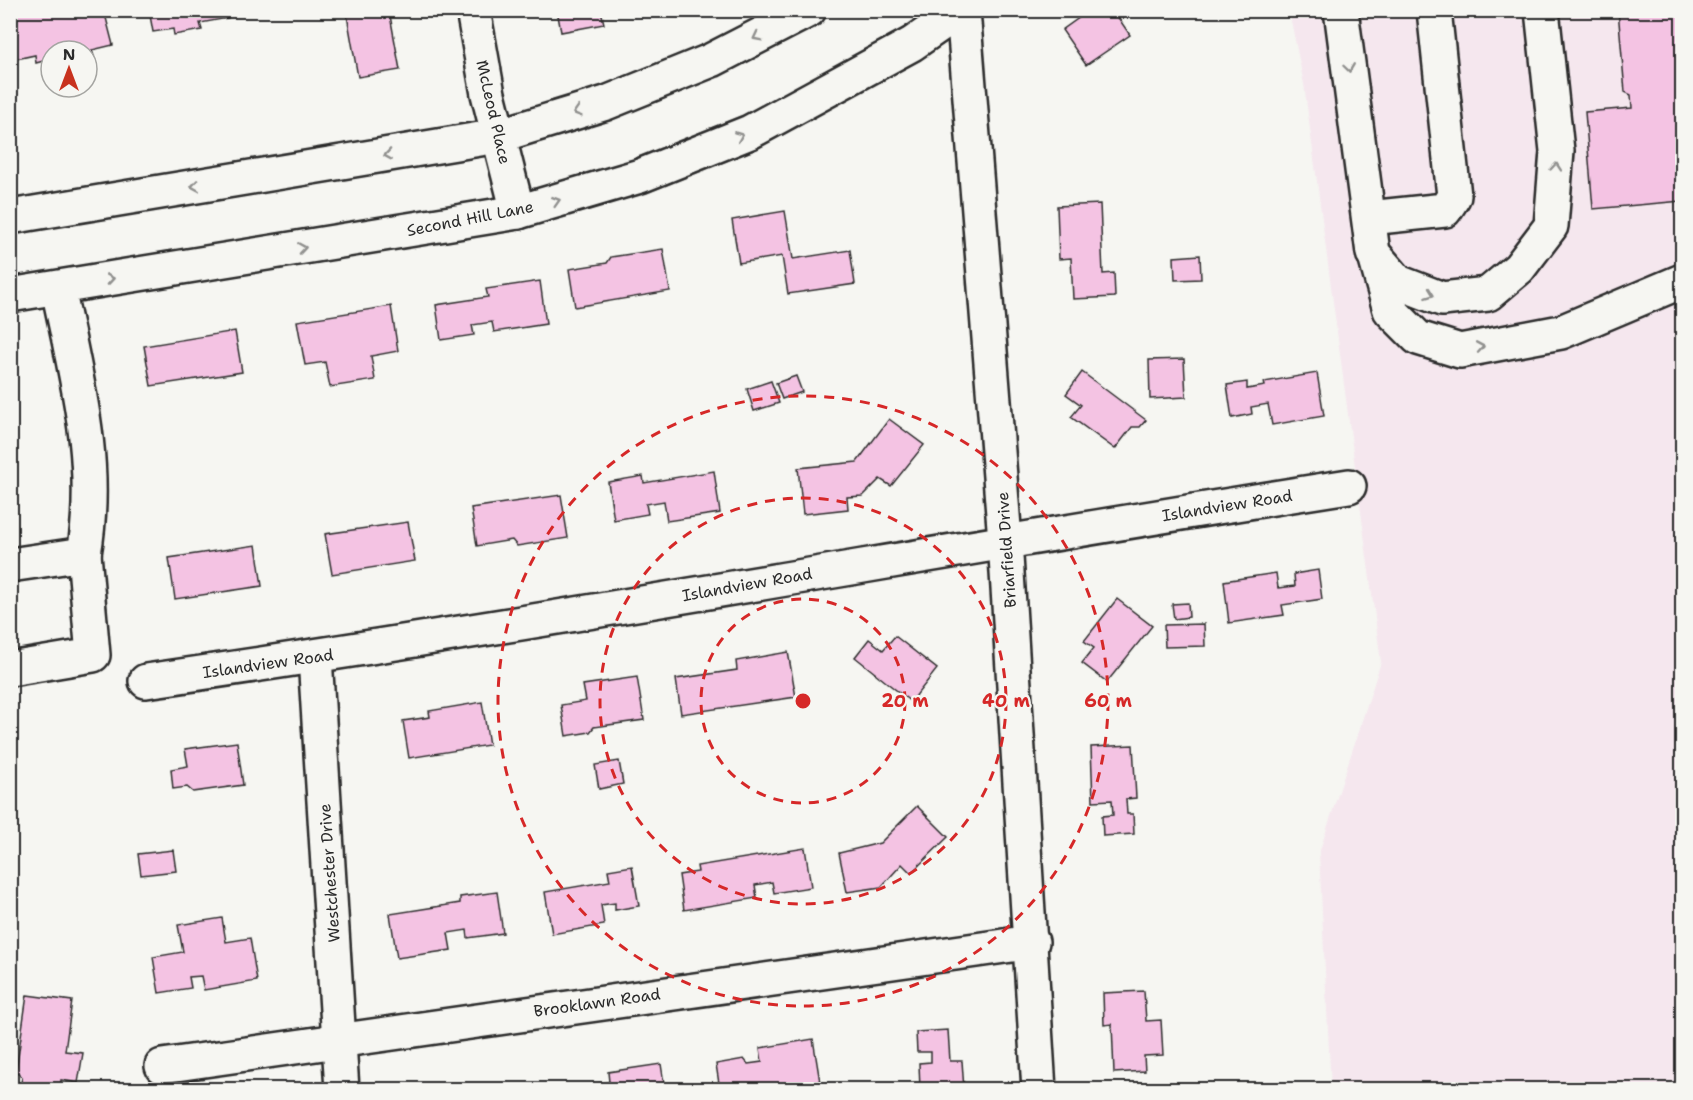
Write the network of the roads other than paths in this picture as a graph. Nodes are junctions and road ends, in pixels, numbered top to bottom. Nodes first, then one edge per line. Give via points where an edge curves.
1 (473, 10) edge
2 (809, 10) edge
3 (962, 10) edge
4 (1341, 10) edge
5 (1434, 10) edge
6 (1542, 10) edge
7 (498, 136) junction
8 (518, 212) junction
9 (10, 216) edge
10 (1369, 218) junction
11 (1373, 253) junction
12 (1683, 281) edge
13 (58, 288) junction
14 (10, 295) edge
15 (1349, 486) dead end
16 (1005, 540) junction
17 (84, 554) junction
18 (10, 566) edge
19 (315, 657) junction
20 (10, 669) edge
21 (146, 681) dead end
22 (1032, 942) junction
23 (339, 1039) junction
24 (162, 1066) dead end
25 (342, 1089) edge
26 (1039, 1089) edge

1 - 7 street, McLeod Place
2 -> 7 street via 712,60 606,103
8 -> 3 street, Second Hill Lane via 640,176 750,132 912,45
3 - 16 street, Briarfield Drive
4 -> 10 street
5 - 10 street via 1454,196 1445,210
11 -> 6 street via 1398,282 1442,299 1488,294 1519,268 1551,225 1557,150
7 - 8 street, McLeod Place
7 -> 9 street
13 -> 8 street, Second Hill Lane
10 - 11 street
11 -> 12 street via 1390,310 1418,338 1460,351 1561,332
13 - 14 street, Second Hill Lane
13 - 17 street via 89,441 89,527
15 - 16 street, Islandview Road
16 - 19 street, Islandview Road
16 - 22 street, Briarfield Drive
17 - 18 street
17 - 20 street via 93,655
19 - 21 street, Islandview Road
19 - 23 street, Westchester Drive
22 - 23 street, Brooklawn Road
22 - 26 street, Briarfield Drive
23 - 24 street, Brooklawn Road
23 - 25 street, Westchester Drive

